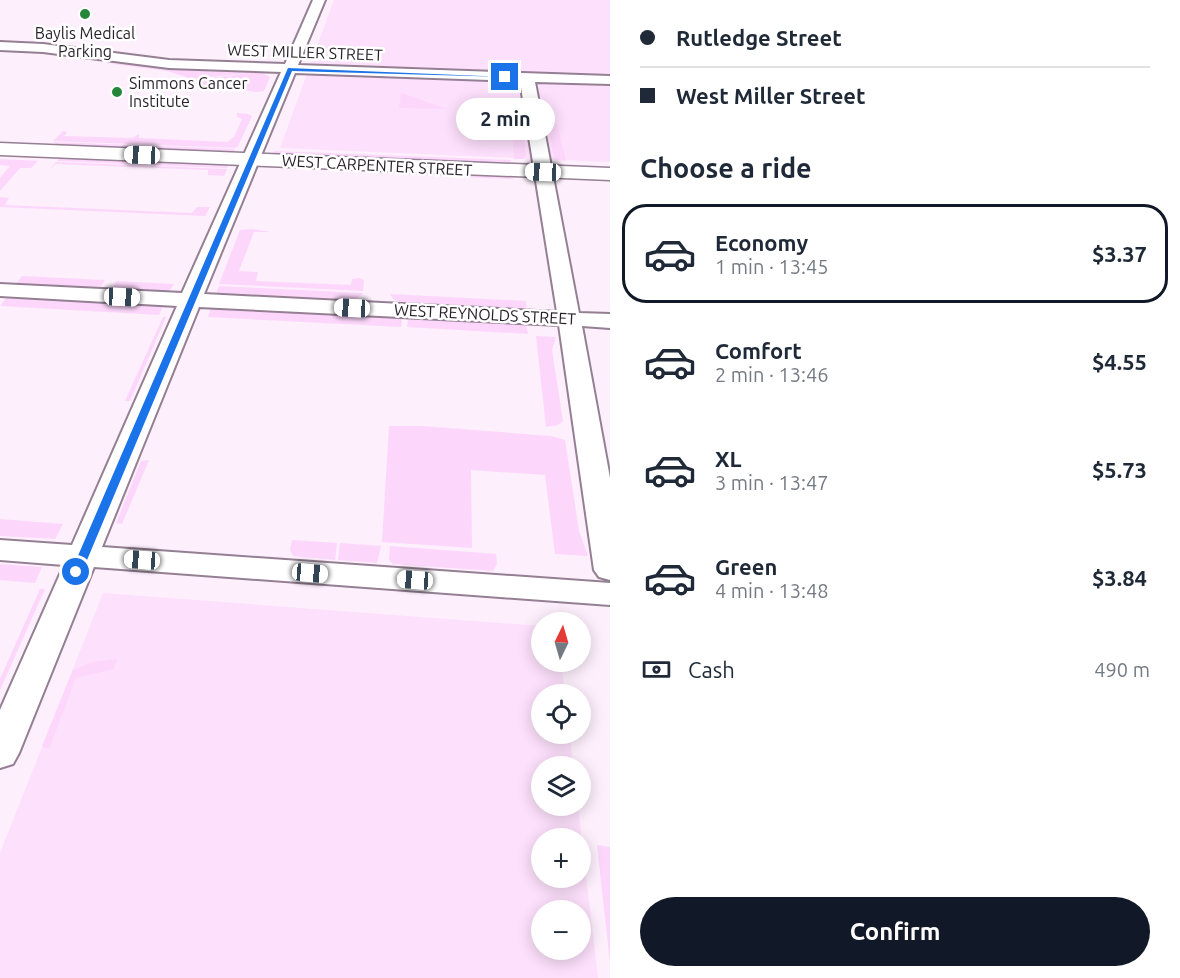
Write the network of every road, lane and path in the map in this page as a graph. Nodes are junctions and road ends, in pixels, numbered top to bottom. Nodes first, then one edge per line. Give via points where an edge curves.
1 (320, 0) edge
2 (0, 46) edge
3 (290, 69) junction
4 (527, 78) junction
5 (610, 80) edge
6 (0, 149) edge
7 (250, 159) junction
8 (543, 172) junction
9 (610, 174) edge
10 (0, 291) edge
11 (190, 300) junction
12 (568, 319) junction
13 (610, 321) edge
14 (0, 549) edge
15 (83, 556) junction
16 (610, 570) edge
17 (610, 594) edge
18 (0, 753) edge

1 - 3 street
2 - 3 street, WEST MILLER STREET via 159,64
3 - 4 street, WEST MILLER STREET
3 - 7 street
4 - 5 street, WEST MILLER STREET
4 - 8 street
6 - 7 street, WEST CARPENTER STREET
7 - 8 street, WEST CARPENTER STREET
7 - 11 street
8 - 9 street, WEST CARPENTER STREET
8 - 12 street
10 - 11 street, WEST REYNOLDS STREET
11 - 12 street, WEST REYNOLDS STREET
11 - 15 street
12 - 13 street, WEST REYNOLDS STREET
12 - 16 street
14 - 15 street
15 - 17 street
15 - 18 street

